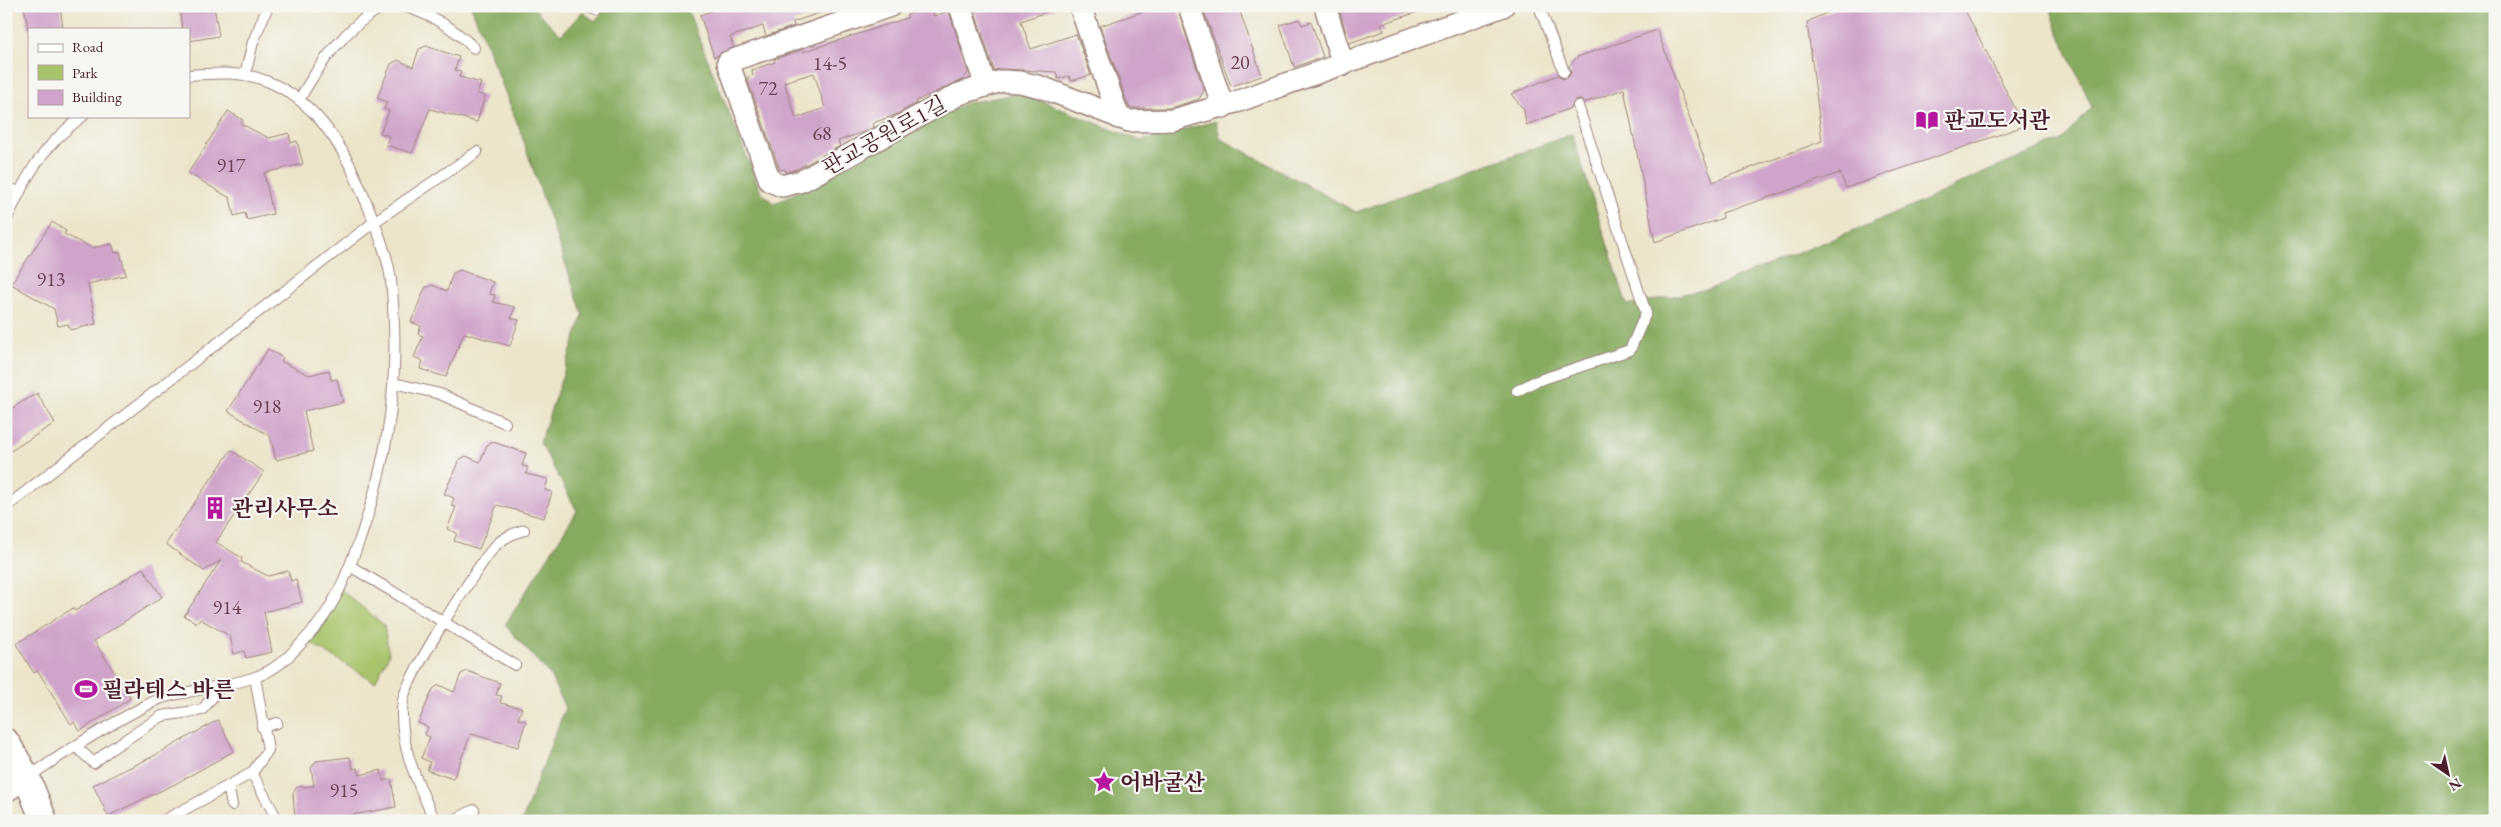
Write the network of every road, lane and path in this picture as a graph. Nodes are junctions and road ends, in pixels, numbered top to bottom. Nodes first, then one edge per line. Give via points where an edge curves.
1 (384, 6) edge
2 (402, 6) edge
3 (586, 6) edge
4 (598, 6) edge
5 (890, 6) edge
6 (960, 6) edge
7 (1080, 6) edge
8 (1189, 6) edge
9 (1325, 6) edge
10 (1503, 6) edge
11 (1539, 6) edge
12 (265, 7) edge
13 (474, 48) dead end
14 (1343, 65) junction
15 (1564, 72) dead end
16 (190, 75) edge
17 (245, 75) junction
18 (986, 84) junction
19 (299, 100) junction
20 (1578, 106) dead end
21 (1223, 107) junction
22 (79, 118) edge
23 (1119, 118) junction
24 (477, 152) dead end
25 (6, 186) edge
26 (19, 193) junction
27 (6, 221) edge
28 (374, 222) junction
29 (394, 383) junction
30 (1517, 390) dead end
31 (505, 423) dead end
32 (6, 507) edge
33 (524, 530) dead end
34 (350, 566) junction
35 (445, 623) junction
36 (516, 665) dead end
37 (254, 677) junction
38 (222, 685) junction
39 (277, 724) dead end
40 (262, 727) junction
41 (6, 742) edge
42 (76, 746) junction
43 (252, 773) junction
44 (17, 784) edge
45 (228, 786) junction
46 (232, 805) dead end
47 (474, 810) dead end
48 (44, 821) edge
49 (163, 821) edge
50 (278, 821) edge
51 (435, 821) edge
52 (452, 821) edge

1 - 19 lane via 356,25 339,43
2 - 13 lane via 439,20
3 - 4 lane via 596,10
5 - 18 street, 판교공원로1길 via 728,62 770,181 782,186 802,180 959,94
6 - 18 street
7 - 23 street
8 - 21 street
9 - 14 street
10 - 14 street, 판교공원로1길
11 - 15 lane
12 - 17 lane
14 - 21 street, 판교공원로1길
16 - 17 lane
17 - 19 lane via 268,81
18 - 23 street, 판교공원로1길 via 1002,81 1034,85
19 - 28 lane via 340,147
20 - 30 lane via 1646,313 1630,350
21 - 23 street, 판교공원로1길 via 1172,120 1149,122
22 - 26 lane via 60,132 43,152
24 - 28 lane
25 - 26 lane
26 - 27 lane
28 - 29 lane via 392,284
28 - 32 lane
29 - 31 lane via 440,394
29 - 34 lane via 379,474
33 - 35 lane via 509,535 485,559
34 - 35 lane
34 - 37 lane via 318,624 288,656
35 - 36 lane
35 - 51 lane via 416,668 403,699 407,752
37 - 38 lane
37 - 40 lane
38 - 42 lane via 161,698
38 - 42 lane via 202,710 162,716 94,763
39 - 40 lane
40 - 43 lane via 268,750
41 - 44 street
42 - 44 lane
43 - 45 lane
43 - 50 lane
44 - 48 street
45 - 46 lane
45 - 49 lane
47 - 52 lane

